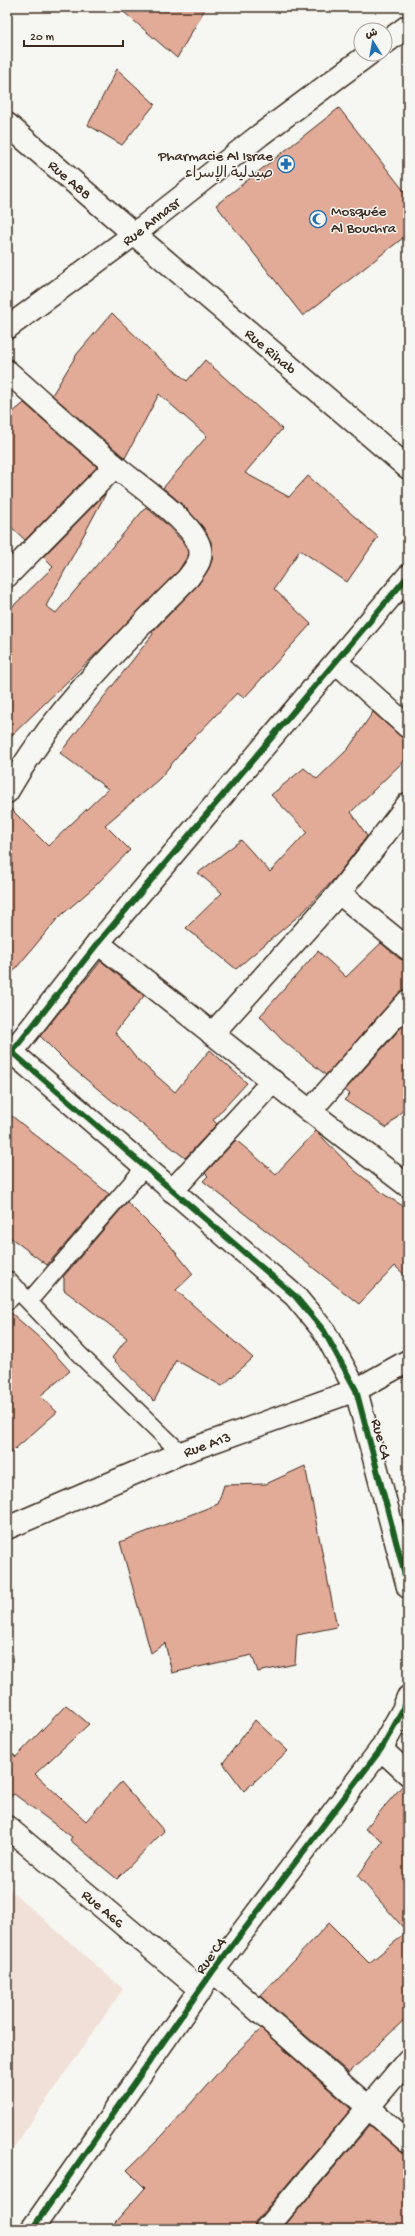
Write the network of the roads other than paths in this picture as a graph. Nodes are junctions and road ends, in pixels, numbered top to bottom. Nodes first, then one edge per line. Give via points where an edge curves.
1 (408, 26) edge
2 (393, 36) edge
3 (358, 62) edge
4 (7, 124) edge
5 (133, 235) junction
6 (7, 328) edge
7 (7, 371) edge
8 (114, 466) junction
9 (408, 468) edge
10 (7, 576) edge
11 (408, 576) edge
12 (336, 662) junction
13 (408, 727) edge
14 (7, 792) edge
15 (408, 804) edge
16 (339, 893) junction
17 (98, 943) junction
18 (408, 949) edge
19 (408, 1001) edge
20 (212, 1034) junction
21 (9, 1050) edge
22 (273, 1081) junction
23 (310, 1111) junction
24 (145, 1168) junction
25 (408, 1186) edge
26 (172, 1191) junction
27 (7, 1279) edge
28 (24, 1295) junction
29 (7, 1302) edge
30 (408, 1361) edge
31 (356, 1390) junction
32 (181, 1453) junction
33 (7, 1528) edge
34 (408, 1587) edge
35 (408, 1696) edge
36 (382, 1749) junction
37 (408, 1774) edge
38 (7, 1827) edge
39 (213, 1971) junction
40 (200, 1990) junction
41 (408, 2060) edge
42 (367, 2106) junction
43 (408, 2142) edge
44 (32, 2229) edge
45 (266, 2229) edge

1 - 2 street
3 - 5 street, Rue Annasr
4 - 5 street, Rue A88
5 - 6 street, Rue Annasr
5 - 9 street, Rue Rihab
7 - 8 street
8 - 10 street
8 - 14 street via 179,519 194,535 202,554 198,564 79,690 38,741
11 - 12 street
12 - 13 street
12 - 17 street
15 - 16 street
16 - 18 street
16 - 20 street
17 - 20 street
17 - 21 street
19 - 23 street
20 - 22 street
21 - 24 street, Rue C4
22 - 23 street
22 - 26 street
23 - 25 street
24 - 26 street, Rue C4
24 - 28 lane
26 - 31 street, Rue C4 via 295,1296 324,1331
27 - 28 lane
28 - 29 lane
28 - 32 lane via 80,1355
30 - 31 street, Rue A13
31 - 32 street, Rue A13
31 - 34 street, Rue C4
32 - 33 street, Rue A13
35 - 36 street, Rue C4
36 - 37 street
36 - 39 street, Rue C4
38 - 40 street, Rue A66
39 - 40 street, Rue C4
39 - 42 street
40 - 44 street, Rue C4
41 - 42 street
42 - 43 street
42 - 45 street

